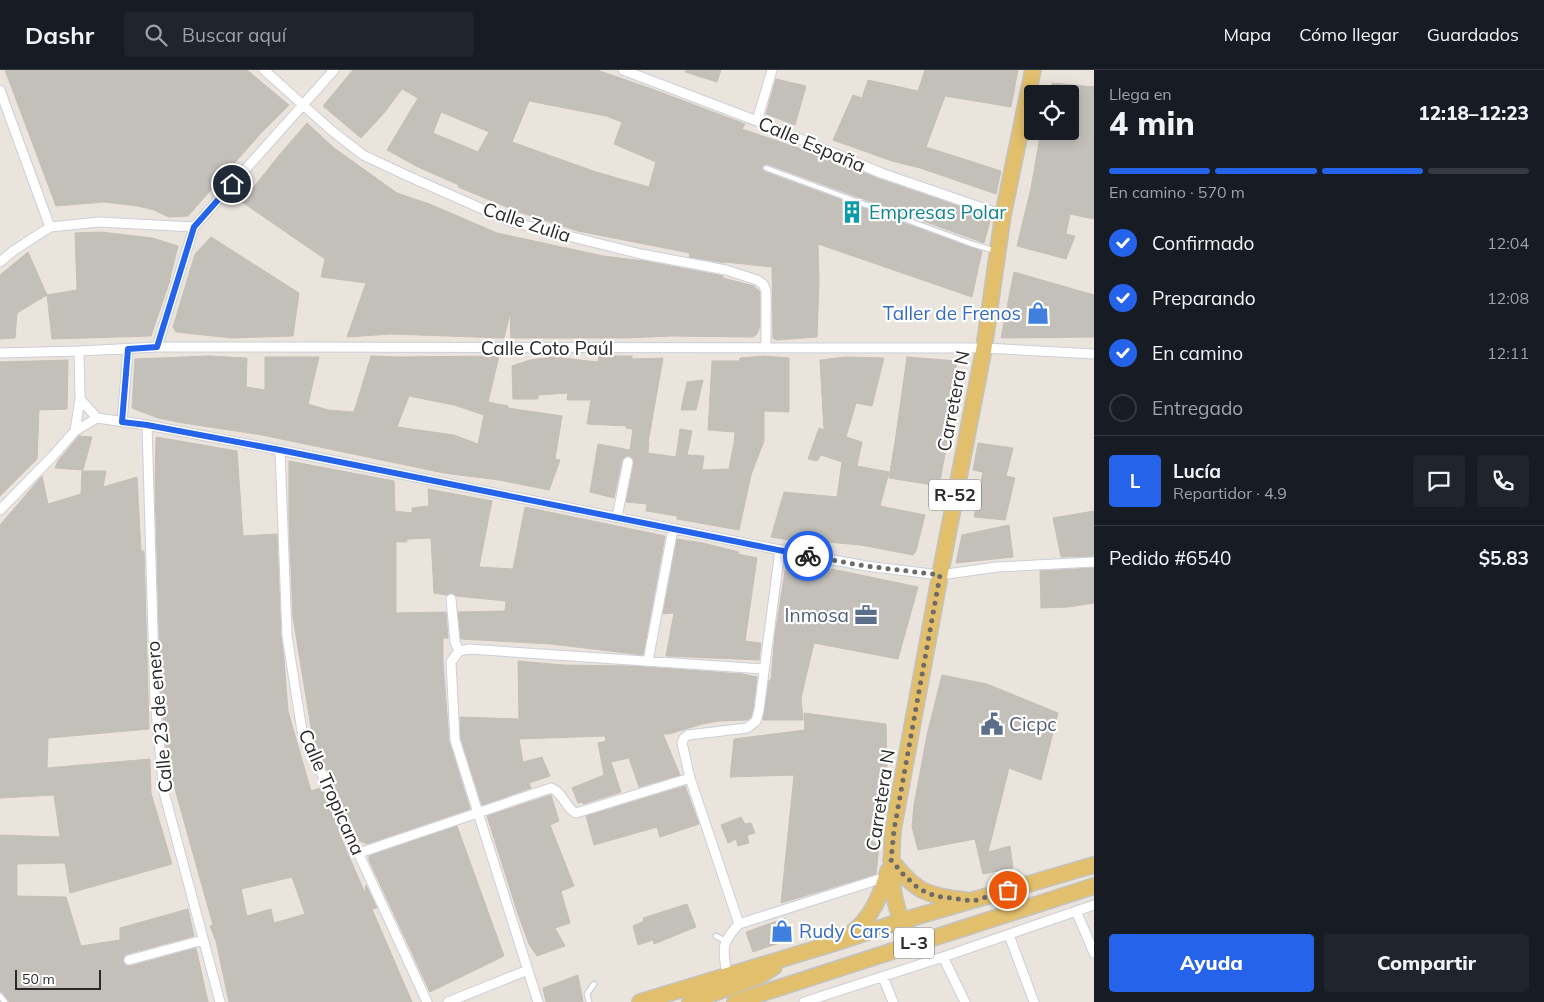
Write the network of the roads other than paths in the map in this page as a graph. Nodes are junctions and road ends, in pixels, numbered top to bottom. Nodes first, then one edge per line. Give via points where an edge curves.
1 (264, 70) edge
2 (334, 70) edge
3 (623, 70) edge
4 (772, 70) edge
5 (1033, 70) edge
6 (0, 90) edge
7 (304, 104) junction
8 (757, 121) junction
9 (766, 168) dead end
10 (1002, 215) junction
11 (50, 227) junction
12 (194, 227) junction
13 (998, 252) junction
14 (0, 262) edge
15 (766, 346) junction
16 (157, 347) junction
17 (984, 348) junction
18 (128, 349) junction
19 (78, 351) junction
20 (0, 353) edge
21 (1094, 354) edge
22 (80, 400) junction
23 (97, 418) junction
24 (122, 422) junction
25 (147, 425) junction
26 (75, 431) junction
27 (280, 450) junction
28 (628, 462) dead end
29 (0, 510) edge
30 (617, 518) junction
31 (673, 528) junction
32 (780, 550) junction
33 (1094, 562) edge
34 (940, 575) junction
35 (451, 599) dead end
36 (459, 651) junction
37 (648, 661) junction
38 (763, 669) junction
39 (690, 778) junction
40 (478, 813) junction
41 (359, 853) junction
42 (891, 860) junction
43 (1094, 864) edge
44 (886, 877) junction
45 (1094, 886) edge
46 (974, 901) junction
47 (1094, 905) edge
48 (1076, 911) junction
49 (901, 921) junction
50 (739, 924) junction
51 (1009, 935) junction
52 (716, 936) dead end
53 (202, 940) junction
54 (725, 940) junction
55 (838, 942) junction
56 (916, 942) junction
57 (1094, 953) edge
58 (943, 957) junction
59 (785, 958) junction
60 (128, 960) dead end
61 (932, 960) junction
62 (528, 970) junction
63 (727, 975) junction
64 (883, 977) junction
65 (594, 984) dead end
66 (0, 996) edge
67 (832, 998) edge
68 (5, 1002) edge
69 (220, 1002) edge
70 (427, 1002) edge
71 (448, 1002) edge
72 (538, 1002) edge
73 (589, 1002) edge
74 (640, 1002) edge
75 (690, 1002) edge
76 (735, 1002) edge
77 (804, 1002) edge
78 (893, 1002) edge
79 (965, 1002) edge
80 (1034, 1002) edge

1 - 7 street, Calle Zulia
2 - 7 street
3 - 8 street, Calle España
4 - 8 street
5 - 10 main road, Carretera N / R-52
6 - 11 street
7 - 12 street
7 - 15 street, Calle Zulia via 363,155 512,222 641,254 726,270 757,280 766,291
8 - 10 street, Calle España via 880,173
9 - 13 lane
10 - 13 main road, Carretera N / R-52
11 - 12 street via 99,222
11 - 14 street
12 - 16 street
13 - 17 main road, Carretera N / R-52
15 - 16 street, Calle Coto Paúl
15 - 17 street, Calle Coto Paúl
16 - 18 street, Calle Coto Paúl
17 - 21 street, Calle Coto Paúl
17 - 34 main road, Carretera N / R-52
18 - 19 street, Calle Coto Paúl
18 - 24 street
19 - 20 street, Calle Coto Paúl
19 - 22 street
22 - 23 street
22 - 26 street
23 - 24 street
23 - 26 street
24 - 25 street
25 - 27 street
25 - 53 street, Calle 23 de enero via 155,701 164,792
26 - 29 street
27 - 30 street
27 - 41 street, Calle Tropicana via 287,636 302,731
28 - 30 street
30 - 31 street
31 - 32 street
31 - 37 street
32 - 34 street via 866,566
32 - 38 street
33 - 34 street via 997,567
34 - 42 main road, Carretera N / R-52
35 - 36 street via 455,642
36 - 37 street via 469,649
36 - 40 street via 451,662 455,740
37 - 38 street
38 - 39 street via 756,722 746,728 684,738 682,743
39 - 40 street via 576,813 570,810 557,790 551,788
39 - 50 street
40 - 41 street
40 - 62 street
41 - 70 street, Calle Tropicana
42 - 44 main road
42 - 46 main road via 919,889 935,896
42 - 49 main road, Carretera N / R-52 via 892,886
43 - 46 main road, L-3
44 - 50 street
44 - 55 main road via 869,918
45 - 56 main road, L-3
46 - 49 main road, L-3
47 - 48 street
48 - 51 street
48 - 57 street
49 - 55 main road, L-3
49 - 56 main road, Carretera N / R-52
50 - 54 street
51 - 58 street
51 - 80 street
52 - 54 lane
53 - 60 street
53 - 69 street, Calle 23 de enero
54 - 63 street
55 - 59 main road, L-3
56 - 61 street
56 - 76 main road, L-3
58 - 61 street
58 - 79 street
59 - 63 main road, L-3
59 - 75 main road via 760,976
61 - 64 street
62 - 71 street
62 - 72 street
63 - 74 main road, L-3
64 - 67 street
64 - 78 street
65 - 73 lane via 588,994
66 - 68 lane
67 - 77 street

